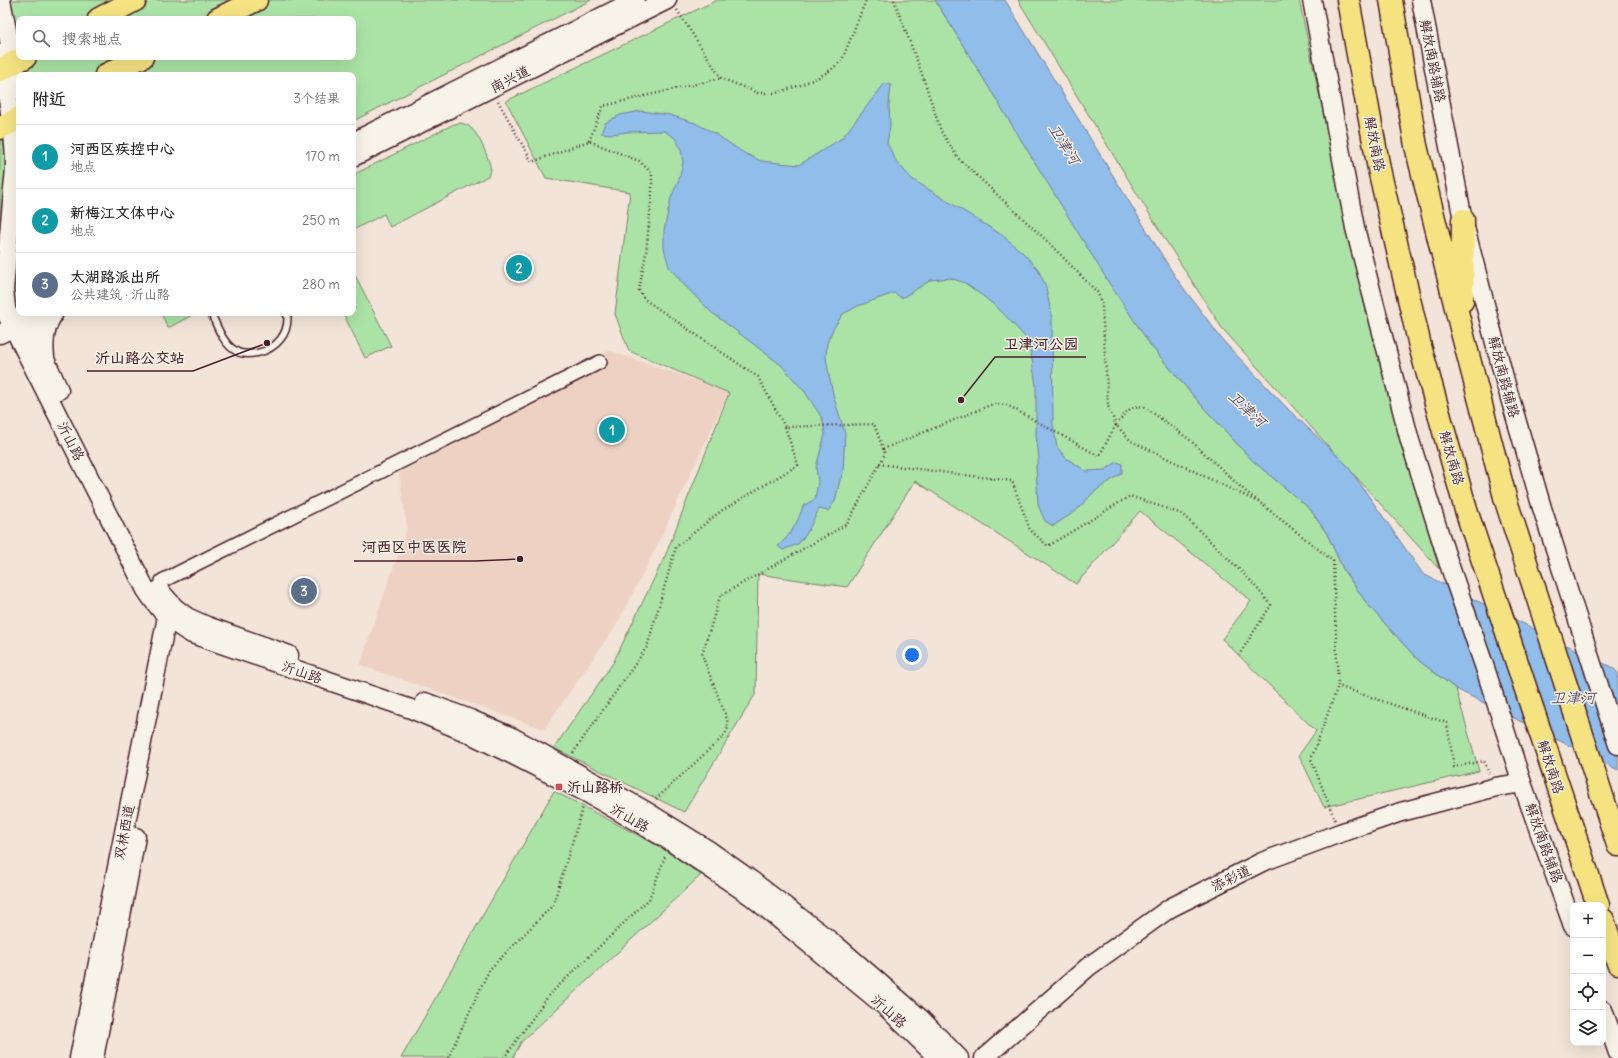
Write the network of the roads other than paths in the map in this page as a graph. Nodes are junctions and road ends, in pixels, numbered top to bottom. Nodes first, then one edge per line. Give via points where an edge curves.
1 (136, 0) edge
2 (256, 0) edge
3 (635, 0) edge
4 (1312, 0) edge
5 (1348, 0) edge
6 (1391, 0) edge
7 (1422, 0) edge
8 (671, 3) edge
9 (2, 6) edge
10 (105, 16) edge
11 (224, 16) edge
12 (136, 60) edge
13 (8, 63) edge
14 (112, 72) edge
15 (16, 83) edge
16 (10, 123) edge
17 (356, 140) edge
18 (356, 155) edge
19 (1463, 220) junction
20 (16, 312) edge
21 (52, 316) edge
22 (212, 316) edge
23 (287, 316) edge
24 (20, 319) edge
25 (1462, 332) junction
26 (600, 362) dead end
27 (40, 367) junction
28 (162, 581) dead end
29 (175, 616) junction
30 (1618, 745) edge
31 (1522, 783) junction
32 (1618, 845) edge
33 (1597, 902) edge
34 (1570, 918) edge
35 (1606, 929) edge
36 (1618, 963) edge
37 (1606, 1019) edge
38 (1618, 1053) edge
39 (79, 1058) edge
40 (94, 1058) edge
41 (938, 1058) edge
42 (959, 1058) edge
43 (984, 1058) edge

1 - 10 highway
2 - 11 highway
3 - 17 street, 南兴道
4 - 31 street via 1355,228 1410,441
5 - 33 highway, 解放南路 via 1379,169 1418,338 1466,510
6 - 25 highway via 1416,146
7 - 19 street, 解放南路辅路
8 - 18 street, 南兴道 via 490,88
9 - 13 street, 沂山路
12 - 14 highway
13 - 15 street, 沂山路
13 - 16 street, 沂山路
16 - 20 street, 沂山路 via 15,148 15,168 4,290
19 - 25 highway
19 - 30 street, 解放南路辅路 via 1505,381 1542,508
21 - 27 street via 46,328
22 - 23 lane via 226,342 237,352 245,354 268,350 281,340 287,327
24 - 27 street, 沂山路
25 - 32 highway via 1506,501
26 - 28 street
27 - 29 street, 沂山路 via 147,569
29 - 39 street, 双林西道
29 - 40 street, 双林西道
29 - 41 street, 沂山路 via 192,634 433,718 587,793 670,841 758,901 887,1008
29 - 42 street, 沂山路 via 470,719 512,737 644,810 733,868 837,946 920,1019
31 - 34 street, 解放南路辅路
31 - 43 street, 添彩道 via 1496,787 1401,812 1340,833 1262,862 1170,908 1088,966
35 - 36 highway
37 - 38 street

